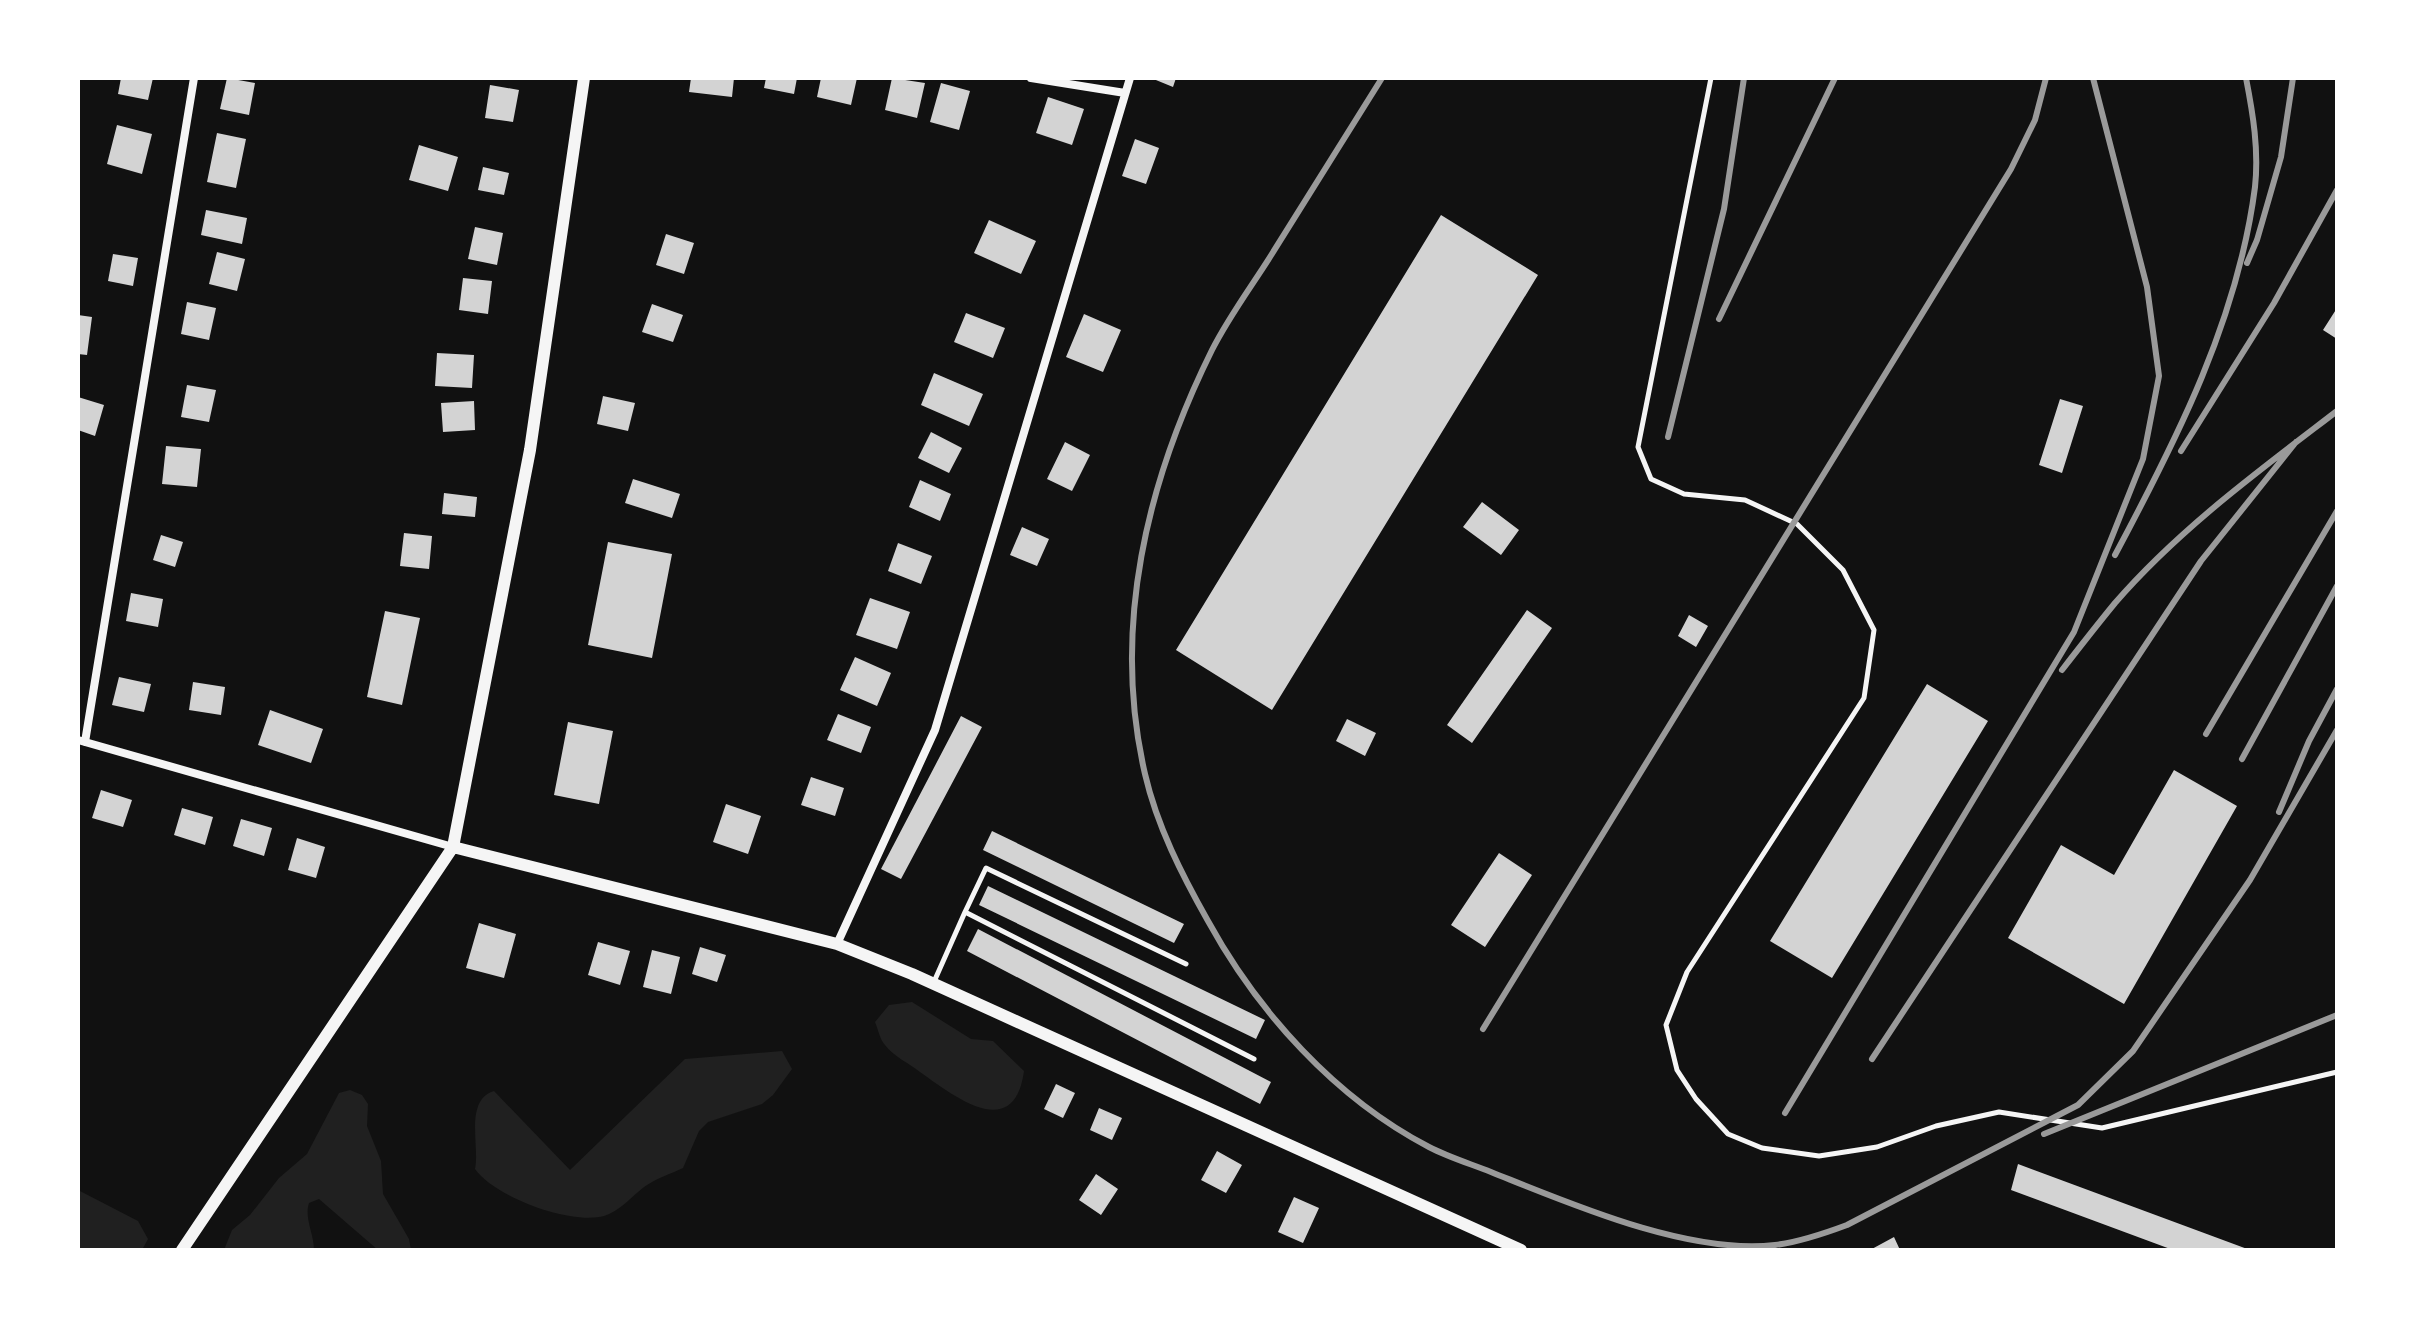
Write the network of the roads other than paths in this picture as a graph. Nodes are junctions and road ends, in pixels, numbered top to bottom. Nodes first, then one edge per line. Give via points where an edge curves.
1 (194, 78) edge
2 (584, 78) edge
3 (1031, 78) edge
4 (1130, 78) edge
5 (1711, 78) edge
6 (1125, 93) junction
7 (82, 741) edge
8 (453, 847) junction
9 (965, 912) junction
10 (837, 944) junction
11 (1186, 964) dead end
12 (933, 984) junction
13 (1254, 1059) dead end
14 (2337, 1072) edge
15 (182, 1250) edge
16 (1521, 1250) edge

1 - 7 street
2 - 8 street via 530,450
3 - 6 street
4 - 6 street
5 - 14 lane via 1638,447 1651,479 1684,494 1745,500 1797,524 1843,570 1874,630 1864,698 1687,972 1666,1025 1677,1070 1728,1134 1762,1148 1819,1156 1877,1147 1999,1112 2102,1128
6 - 10 street via 935,730
7 - 8 street
8 - 10 street
8 - 15 street
9 - 11 lane via 986,868
9 - 12 lane
9 - 13 lane
10 - 12 street
12 - 16 street

